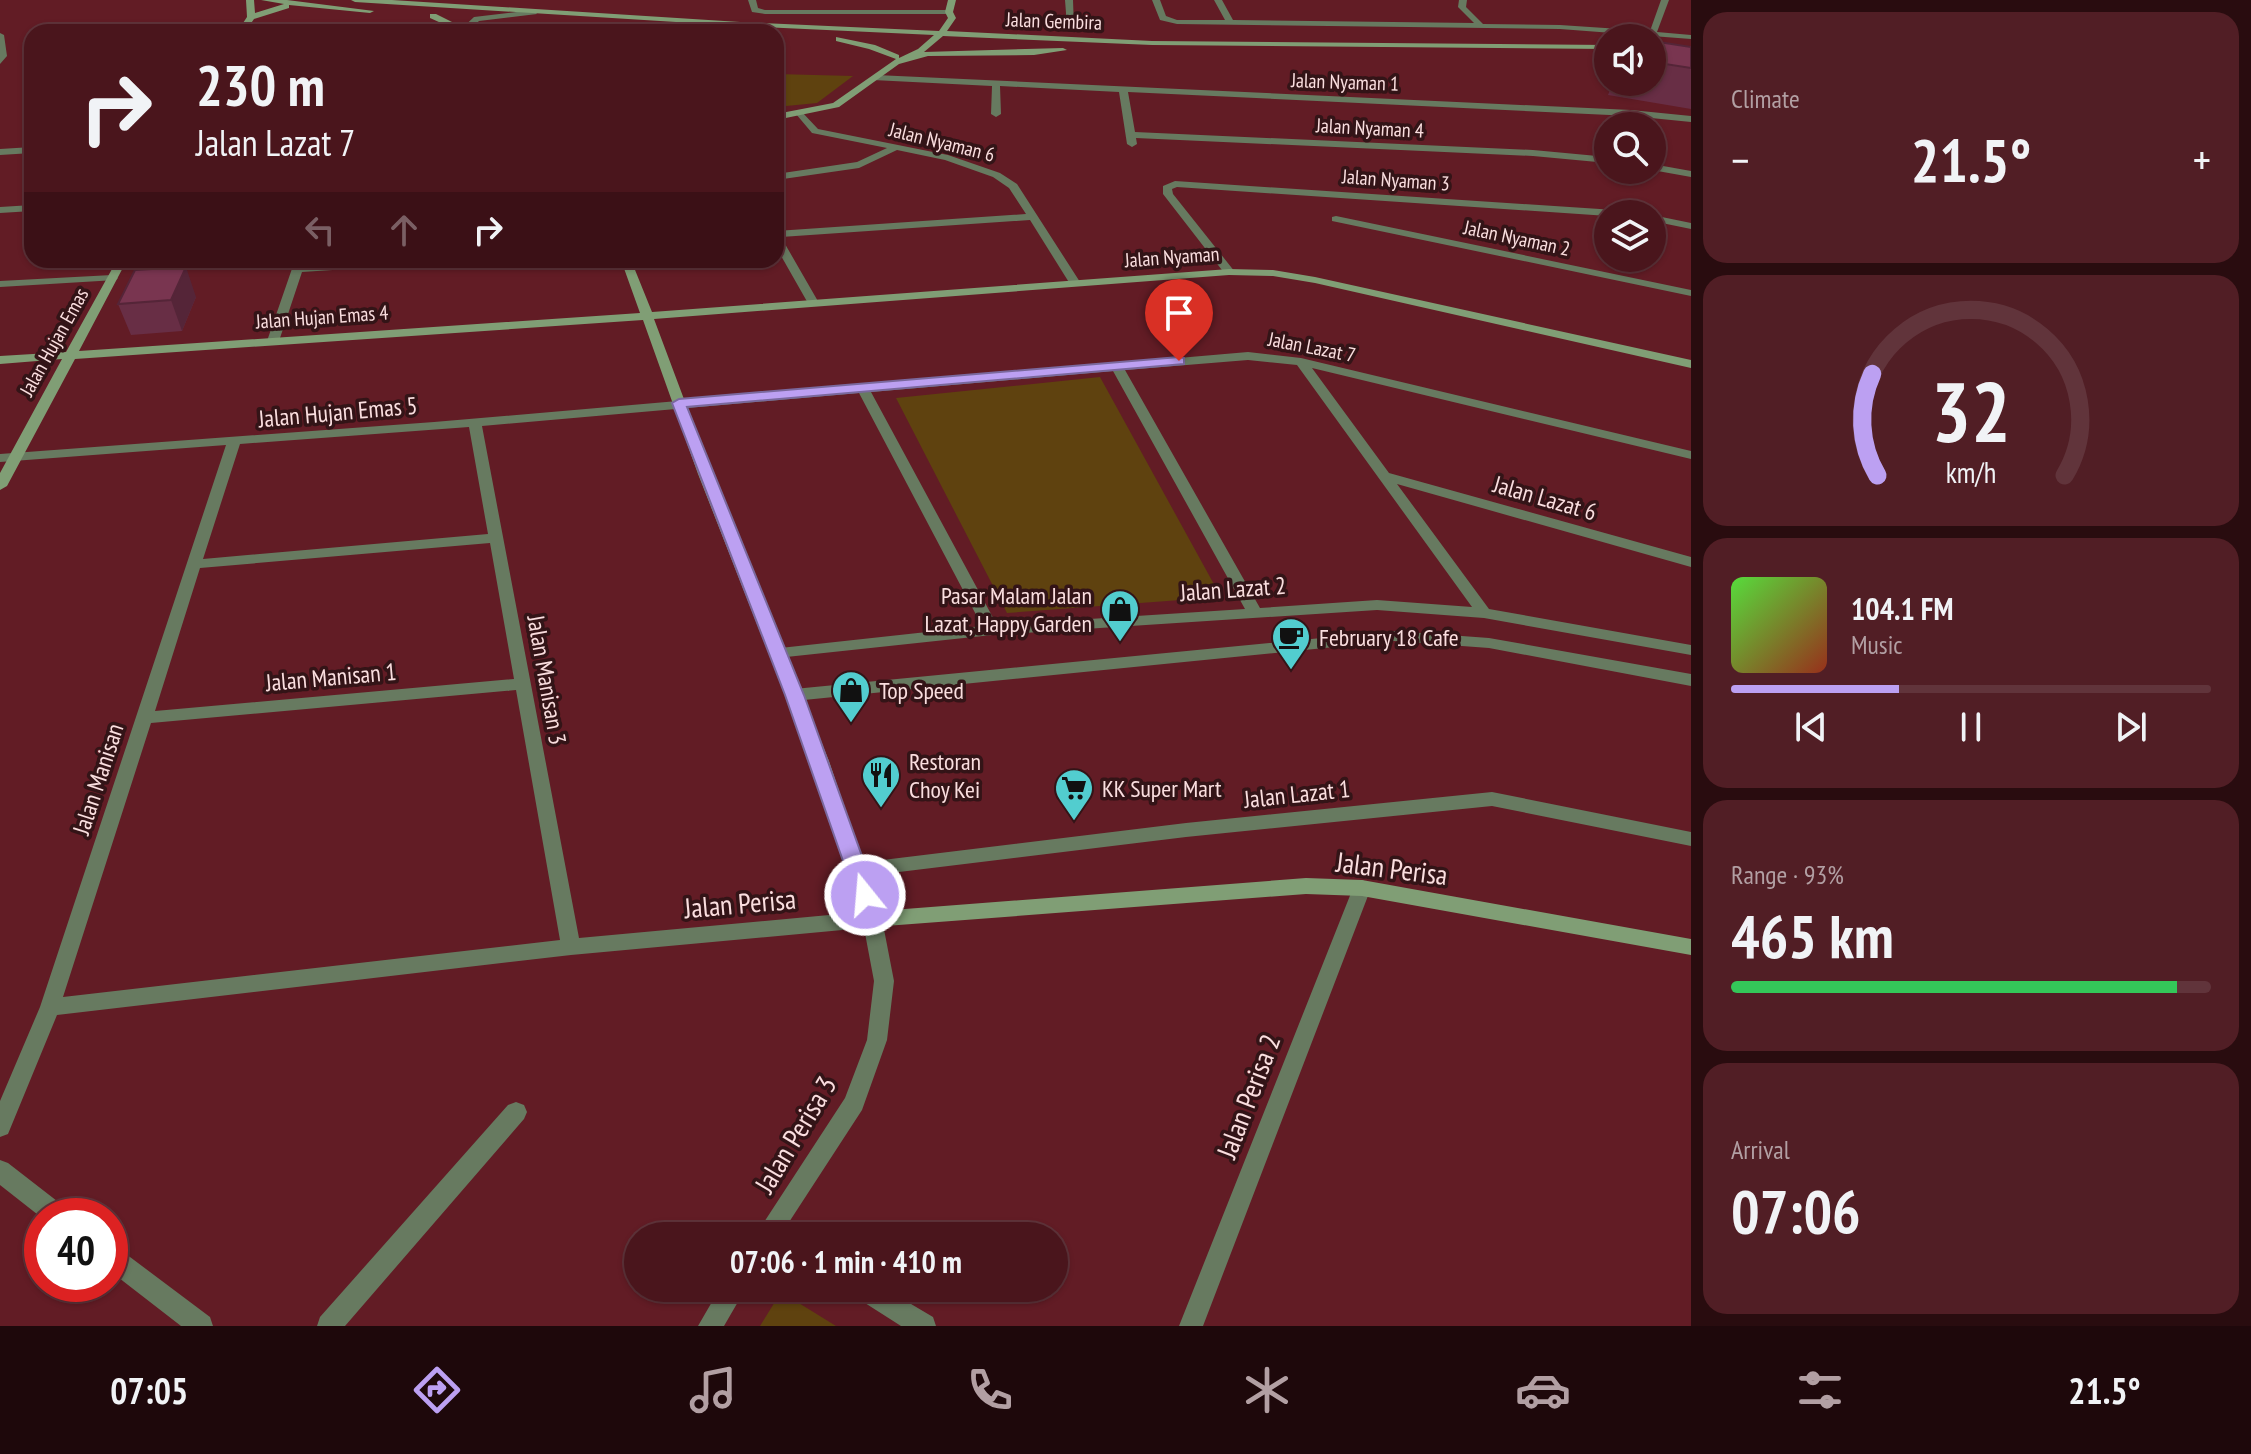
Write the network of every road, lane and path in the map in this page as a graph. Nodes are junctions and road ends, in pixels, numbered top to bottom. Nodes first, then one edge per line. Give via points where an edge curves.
1 (250, 0) edge
2 (265, 0) edge
3 (355, 0) edge
4 (752, 0) edge
5 (952, 0) edge
6 (1069, 0) edge
7 (1156, 0) edge
8 (1218, 0) edge
9 (1463, 0) edge
10 (1665, 0) edge
11 (291, 5) junction
12 (534, 12) junction
13 (949, 12) junction
14 (433, 16) junction
15 (251, 17) junction
16 (477, 19) junction
17 (492, 20) junction
18 (939, 21) junction
19 (1230, 22) junction
20 (536, 23) dead end
21 (950, 23) junction
22 (246, 24) edge
23 (449, 24) edge
24 (471, 24) edge
25 (481, 24) edge
26 (756, 24) edge
27 (1656, 24) edge
28 (784, 25) edge
29 (1480, 25) junction
30 (1071, 26) dead end
31 (849, 29) junction
32 (1594, 30) edge
33 (1666, 34) edge
34 (0, 35) edge
35 (941, 35) junction
36 (784, 36) edge
37 (997, 37) junction
38 (1691, 37) edge
39 (839, 39) junction
40 (928, 39) junction
41 (916, 43) junction
42 (1594, 47) edge
43 (1063, 50) junction
44 (1594, 57) edge
45 (896, 59) junction
46 (907, 59) junction
47 (0, 61) edge
48 (876, 78) junction
49 (996, 84) junction
50 (1123, 91) junction
51 (801, 114) junction
52 (996, 114) dead end
53 (784, 116) edge
54 (1691, 119) edge
55 (894, 148) junction
56 (24, 150) edge
57 (0, 152) edge
58 (1594, 159) edge
59 (1666, 170) edge
60 (1691, 174) edge
61 (784, 176) edge
62 (24, 208) edge
63 (0, 210) edge
64 (1594, 212) edge
65 (1033, 217) junction
66 (1336, 219) dead end
67 (1666, 221) edge
68 (1691, 226) edge
69 (784, 235) edge
70 (784, 250) edge
71 (118, 268) edge
72 (297, 268) edge
73 (629, 268) edge
74 (1229, 272) junction
75 (112, 278) junction
76 (1074, 282) junction
77 (0, 284) edge
78 (1691, 293) edge
79 (813, 303) junction
80 (647, 316) junction
81 (273, 341) junction
82 (68, 355) junction
83 (0, 360) edge
84 (1301, 362) junction
85 (1691, 364) edge
86 (1116, 366) junction
87 (864, 390) junction
88 (679, 403) junction
89 (475, 422) junction
90 (234, 442) junction
91 (1691, 455) edge
92 (7, 458) edge
93 (1387, 477) junction
94 (0, 486) edge
95 (496, 538) junction
96 (1691, 562) edge
97 (194, 564) junction
98 (1254, 611) junction
99 (1484, 613) junction
100 (992, 630) junction
101 (1691, 650) edge
102 (777, 653) junction
103 (1691, 680) edge
104 (523, 684) junction
105 (794, 695) junction
106 (143, 718) junction
107 (1691, 839) edge
108 (858, 870) junction
109 (1362, 888) junction
110 (872, 919) junction
111 (1685, 943) edge
112 (571, 947) junction
113 (50, 1007) junction
114 (516, 1112) dead end
115 (0, 1127) edge
116 (0, 1171) edge
117 (35, 1198) edge
118 (780, 1222) edge
119 (128, 1270) edge
120 (725, 1302) edge
121 (885, 1302) edge
122 (201, 1326) edge
123 (329, 1326) edge
124 (710, 1326) edge
125 (924, 1326) edge
126 (1191, 1326) edge

1 - 15 street
2 - 11 street
3 - 12 street, Jalan Gembira
4 - 13 street via 761,12
5 - 13 street
6 - 30 street
7 - 19 street via 1168,21
8 - 19 street
9 - 29 street via 1462,7
10 - 27 street
11 - 14 street
11 - 15 street
12 - 16 street
12 - 26 street, Jalan Gembira
13 - 18 street
13 - 21 street
14 - 16 street
14 - 23 street
15 - 22 street
16 - 17 street
16 - 24 street
17 - 20 street
17 - 25 street
18 - 31 street via 908,28
18 - 40 street
19 - 29 street
21 - 35 street
21 - 37 street
28 - 31 street, Jalan Gembira
29 - 32 street
31 - 40 street, Jalan Gembira
33 - 38 street
34 - 47 street
35 - 37 street, Jalan Gembira
35 - 40 street
36 - 39 street, Jalan Gembira
37 - 42 street, Jalan Gembira via 1293,46
39 - 41 street, Jalan Gembira
39 - 45 street via 884,50
40 - 41 street, Jalan Gembira
40 - 43 street, Jalan Gembira
40 - 46 street
41 - 45 street
43 - 44 street, Jalan Gembira
43 - 46 street
45 - 46 street
45 - 48 street
48 - 49 street, Jalan Nyaman 1
48 - 51 street via 836,105
49 - 50 street, Jalan Nyaman 1
49 - 52 street
50 - 54 street, Jalan Nyaman 1
50 - 58 street, Jalan Nyaman 4 via 1131,140
51 - 53 street
51 - 55 street, Jalan Nyaman 6 via 815,131
55 - 61 street via 859,165
55 - 65 street, Jalan Nyaman 6 via 995,173 1013,186
56 - 57 street
59 - 60 street
62 - 63 street
64 - 74 street, Jalan Nyaman 3 via 1175,184 1167,188
65 - 69 street
65 - 76 street, Jalan Nyaman 6
66 - 78 street, Jalan Nyaman 2
67 - 68 street
70 - 79 street
71 - 75 street, Jalan Hujan Emas
72 - 81 street
73 - 80 street
74 - 76 street, Jalan Nyaman
74 - 85 street, Jalan Nyaman via 1315,280
75 - 77 street
75 - 82 street, Jalan Hujan Emas
76 - 79 street, Jalan Nyaman
79 - 80 street, Jalan Nyaman
80 - 81 street, Jalan Hujan Emas 4
80 - 88 street
81 - 82 street, Jalan Hujan Emas 4
82 - 83 street, Jalan Hujan Emas 4
82 - 92 street, Jalan Hujan Emas
84 - 86 street, Jalan Lazat 7 via 1248,356
84 - 91 street, Jalan Lazat 7
84 - 93 street
86 - 87 street, Jalan Lazat 7
86 - 98 street
87 - 88 street, Jalan Lazat 7
87 - 100 street
88 - 89 street, Jalan Hujan Emas 5
88 - 102 street
89 - 90 street, Jalan Hujan Emas 5
89 - 95 street, Jalan Manisan 3
90 - 92 street, Jalan Hujan Emas 5
90 - 97 street, Jalan Manisan
92 - 94 street, Jalan Hujan Emas
93 - 96 street, Jalan Lazat 6
93 - 99 street
95 - 97 street
95 - 104 street, Jalan Manisan 3
97 - 106 street, Jalan Manisan
98 - 99 street, Jalan Lazat 2 via 1377,605
98 - 100 street, Jalan Lazat 2
99 - 101 street, Jalan Lazat 2
100 - 102 street, Jalan Lazat 2
102 - 105 street
103 - 105 street via 1489,643 1394,636
104 - 106 street, Jalan Manisan 1
104 - 112 street, Jalan Manisan 3
105 - 108 street
106 - 113 street, Jalan Manisan
107 - 108 street, Jalan Lazat 1 via 1492,799
108 - 110 street
109 - 110 street, Jalan Perisa via 1306,886
109 - 111 street, Jalan Perisa
109 - 126 street, Jalan Perisa 2
110 - 112 street, Jalan Perisa
110 - 118 street, Jalan Perisa 3 via 884,981 877,1040 854,1103
112 - 113 street, Jalan Perisa
113 - 115 street, Jalan Manisan
114 - 123 street
116 - 117 street
119 - 122 street
120 - 124 street
121 - 125 street

